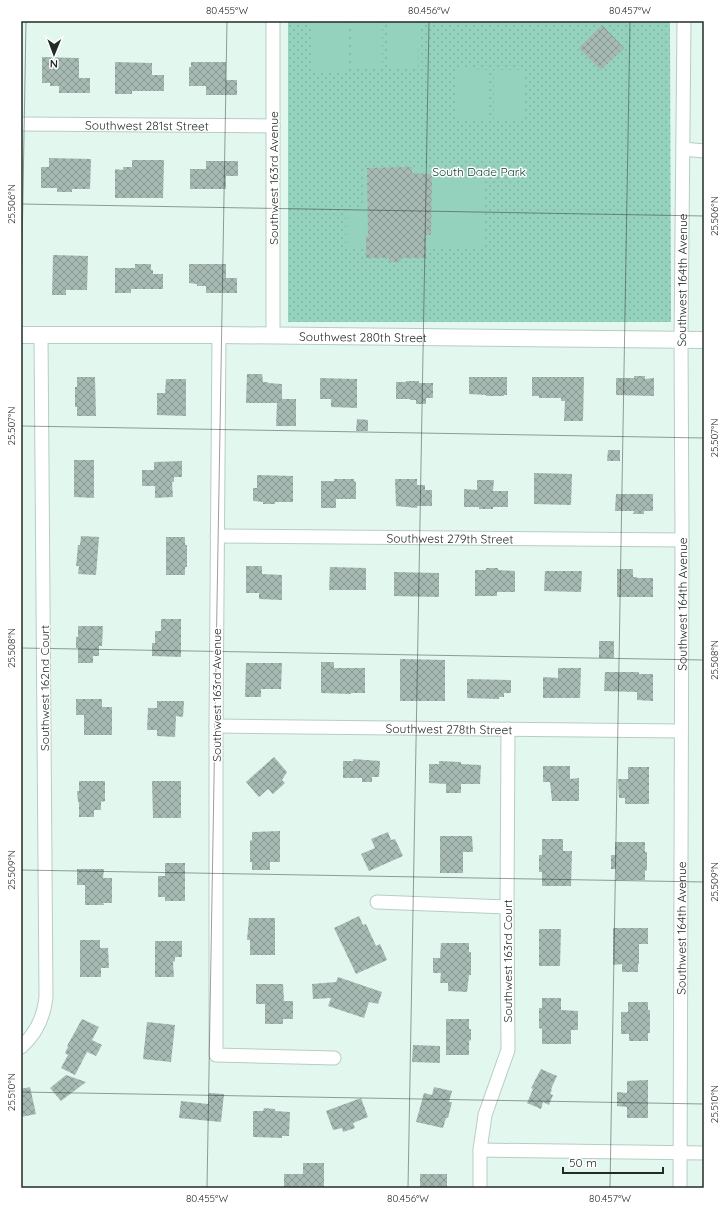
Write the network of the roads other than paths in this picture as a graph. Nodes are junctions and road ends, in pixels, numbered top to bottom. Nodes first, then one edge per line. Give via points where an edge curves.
1 (273, 21) edge
2 (684, 21) edge
3 (21, 124) edge
4 (273, 126) junction
5 (683, 149) junction
6 (704, 151) edge
7 (21, 335) edge
8 (41, 335) junction
9 (219, 335) junction
10 (273, 336) junction
11 (681, 340) junction
12 (704, 340) edge
13 (217, 536) junction
14 (682, 540) junction
15 (216, 726) junction
16 (508, 729) junction
17 (681, 731) junction
18 (377, 902) dead end
19 (507, 906) junction
20 (21, 1047) edge
21 (334, 1058) dead end
22 (480, 1150) junction
23 (680, 1153) junction
24 (704, 1153) edge
25 (480, 1188) edge
26 (680, 1188) edge

1 - 4 street, Southwest 163rd Avenue
2 - 5 street, Southwest 164th Avenue
3 - 4 street, Southwest 281st Street
4 - 10 street, Southwest 163rd Avenue
5 - 6 street
5 - 11 street, Southwest 164th Avenue
7 - 8 street, Southwest 280th Street
8 - 9 street, Southwest 280th Street
8 - 20 street, Southwest 162nd Court via 46,997 41,1018 31,1037
9 - 10 street, Southwest 280th Street
9 - 13 street, Southwest 163rd Avenue
10 - 11 street, Southwest 280th Street
11 - 12 street, Southwest 280th Street
11 - 14 street, Southwest 164th Avenue
13 - 14 street, Southwest 279th Street
13 - 15 street, Southwest 163rd Avenue
14 - 17 street, Southwest 164th Avenue
15 - 16 street, Southwest 278th Street
15 - 21 street, Southwest 163rd Avenue via 216,1055
16 - 17 street, Southwest 278th Street
16 - 19 street, Southwest 163rd Court
17 - 23 street, Southwest 164th Avenue
18 - 19 street
19 - 22 street, Southwest 163rd Court via 508,1050 485,1115
22 - 23 street
22 - 25 street, Southwest 163rd Court
23 - 24 street
23 - 26 street, Southwest 164th Avenue

